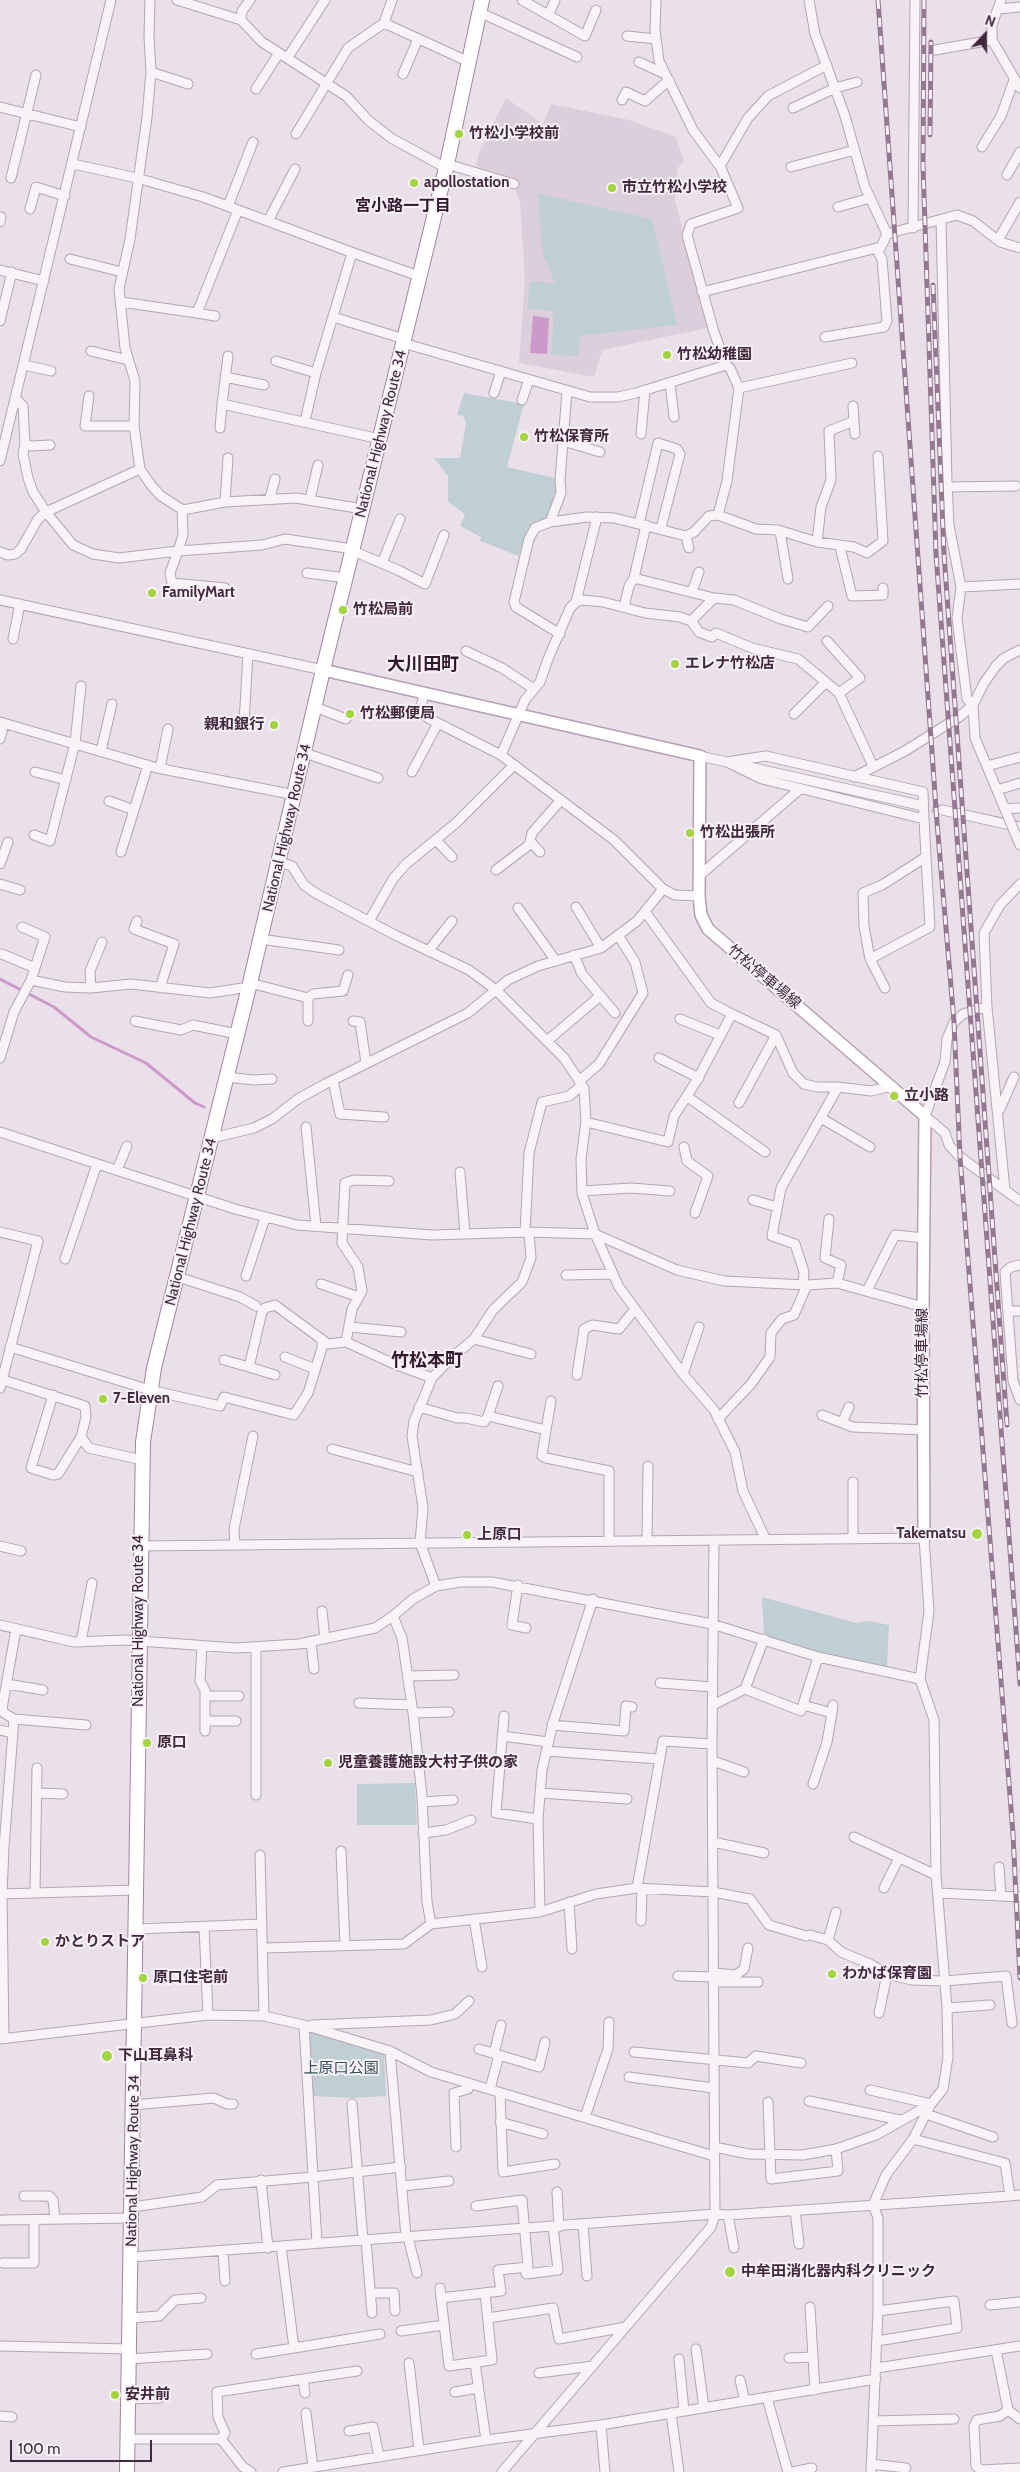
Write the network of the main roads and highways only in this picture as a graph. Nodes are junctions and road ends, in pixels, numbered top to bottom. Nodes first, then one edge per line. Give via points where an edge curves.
1 (480, 6) edge
2 (323, 670) junction
3 (924, 1538) road end
4 (127, 2472) edge

1 - 2 highway, National Highway Route 34 via 447,166
2 - 3 main road, 竹松停車場線 via 700,756 699,876 701,915 708,929 926,1116
2 - 4 highway, National Highway Route 34 via 150,1390 142,1460

